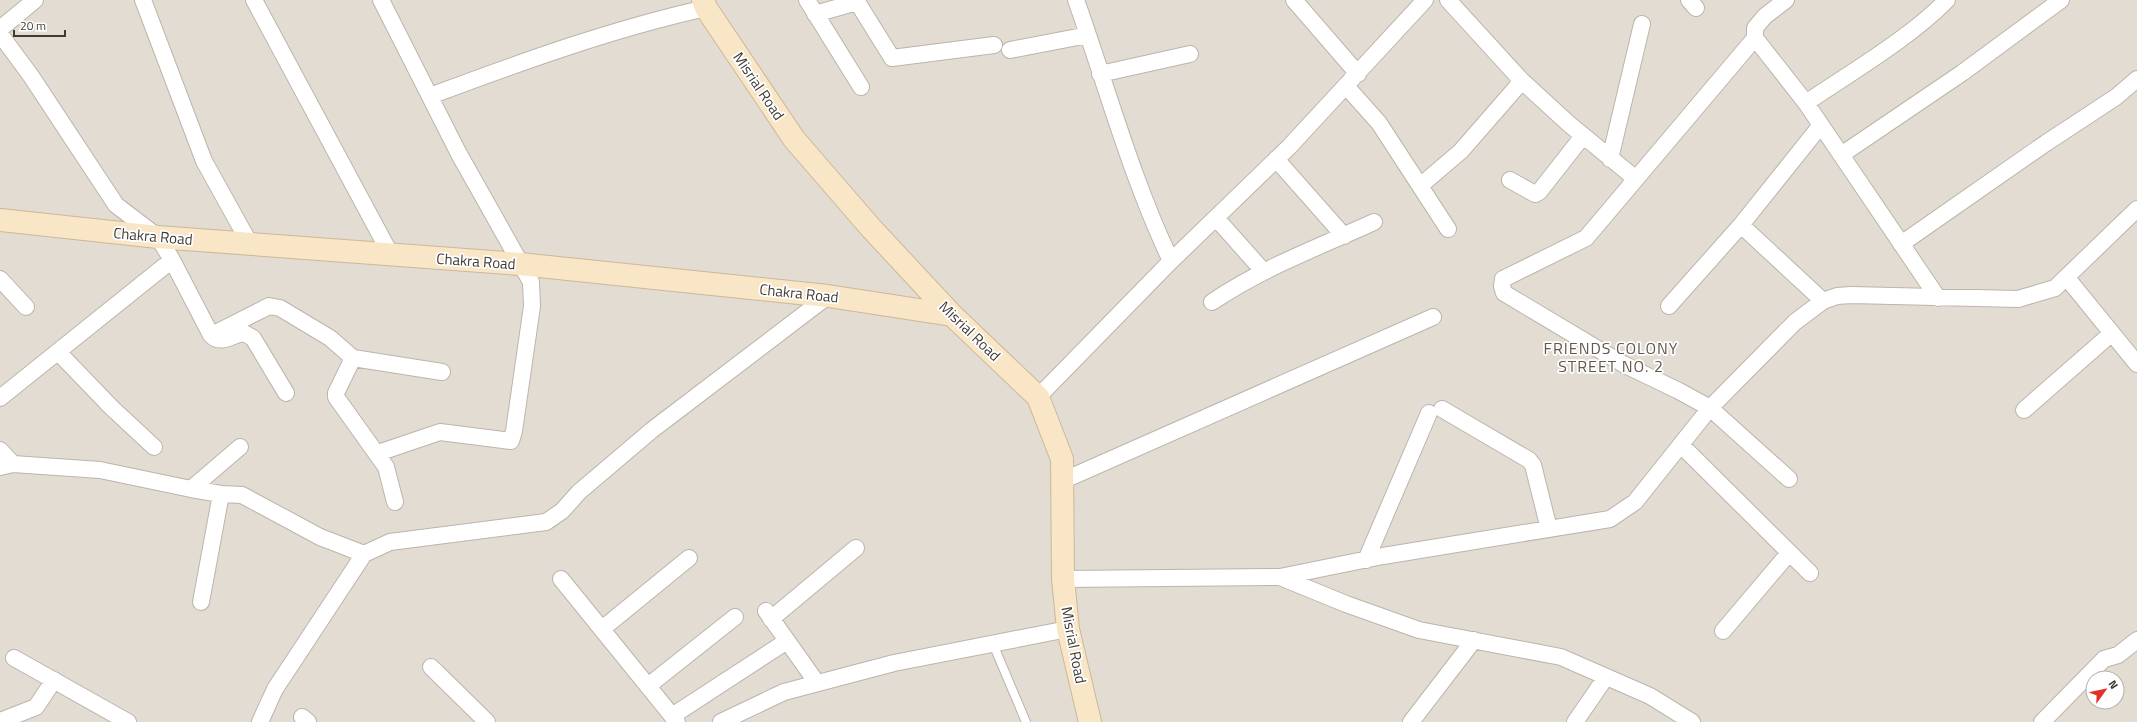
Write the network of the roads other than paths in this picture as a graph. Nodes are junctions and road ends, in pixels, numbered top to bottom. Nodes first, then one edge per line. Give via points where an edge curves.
1 (35, 0) edge
2 (143, 0) edge
3 (254, 0) edge
4 (381, 0) edge
5 (806, 0) edge
6 (1076, 0) edge
7 (1294, 0) edge
8 (1425, 0) edge
9 (1448, 0) edge
10 (1786, 0) edge
11 (1947, 0) edge
12 (2061, 0) edge
13 (856, 1) edge
14 (705, 4) edge
15 (816, 14) junction
16 (1642, 24) dead end
17 (0, 28) edge
18 (0, 34) edge
19 (1088, 35) junction
20 (1755, 38) junction
21 (994, 45) dead end
22 (1010, 50) dead end
23 (1190, 54) dead end
24 (1100, 74) junction
25 (1358, 74) junction
26 (2137, 79) edge
27 (1522, 81) junction
28 (1346, 86) junction
29 (861, 88) dead end
30 (430, 96) junction
31 (1806, 103) junction
32 (1821, 125) junction
33 (1583, 136) junction
34 (1841, 155) junction
35 (1610, 159) junction
36 (1276, 160) junction
37 (1636, 179) junction
38 (1510, 180) dead end
39 (1420, 186) junction
40 (2136, 212) edge
41 (1216, 218) junction
42 (0, 220) edge
43 (1374, 222) dead end
44 (1741, 225) junction
45 (1448, 229) dead end
46 (1344, 236) junction
47 (158, 237) junction
48 (250, 244) junction
49 (1901, 244) junction
50 (391, 255) junction
51 (172, 260) junction
52 (1171, 261) junction
53 (520, 264) junction
54 (1264, 272) junction
55 (2067, 278) junction
56 (0, 279) edge
57 (828, 296) junction
58 (1938, 298) junction
59 (1823, 300) junction
60 (1212, 302) dead end
61 (1669, 306) dead end
62 (26, 307) dead end
63 (952, 315) junction
64 (1433, 316) dead end
65 (2112, 333) junction
66 (211, 335) junction
67 (58, 352) junction
68 (354, 358) junction
69 (2137, 364) edge
70 (442, 372) dead end
71 (286, 393) dead end
72 (1038, 397) junction
73 (0, 398) edge
74 (1710, 408) junction
75 (2024, 410) dead end
76 (1681, 445) junction
77 (154, 447) dead end
78 (240, 447) dead end
79 (0, 450) edge
80 (378, 453) junction
81 (6, 465) edge
82 (1789, 479) dead end
83 (1062, 481) junction
84 (191, 490) junction
85 (221, 494) junction
86 (395, 502) dead end
87 (1549, 529) junction
88 (856, 548) dead end
89 (1789, 553) junction
90 (364, 554) junction
91 (689, 558) dead end
92 (1366, 560) junction
93 (1810, 573) dead end
94 (1280, 577) junction
95 (561, 579) dead end
96 (1063, 579) junction
97 (201, 602) dead end
98 (735, 617) dead end
99 (602, 629) junction
100 (1068, 629) junction
101 (1723, 631) dead end
102 (1474, 640) junction
103 (2137, 640) edge
104 (787, 641) junction
105 (993, 644) junction
106 (14, 658) dead end
107 (431, 667) dead end
108 (1606, 677) junction
109 (54, 680) junction
110 (818, 683) junction
111 (648, 686) junction
112 (675, 719) edge
113 (0, 721) edge
114 (128, 722) edge
115 (260, 722) edge
116 (487, 722) edge
117 (721, 722) edge
118 (1026, 722) edge
119 (1090, 722) edge
120 (1411, 722) edge
121 (1575, 722) edge
122 (1692, 722) edge
123 (2042, 722) edge

1 - 17 street
2 - 48 street via 204,160
3 - 50 street
4 - 30 street
5 - 15 street
6 - 19 street
7 - 25 street
8 - 25 street
9 - 27 street
10 - 20 street via 1755,28
11 - 31 street via 1898,40
12 - 34 street via 1962,73
13 - 15 street
13 - 21 street via 892,58
14 - 30 street via 528,60
14 - 63 main road, Misrial Road via 794,139 871,228
15 - 29 street
16 - 35 street
18 - 47 street via 31,76 116,205
19 - 22 street
19 - 24 street
20 - 31 street
20 - 37 street
23 - 24 street
24 - 52 street via 1156,230
25 - 28 street
26 - 49 street via 2116,97
27 - 33 street
27 - 39 street via 1461,151
28 - 36 street
28 - 39 street via 1379,123
30 - 53 street
31 - 32 street
32 - 34 street
32 - 44 street
33 - 35 street
33 - 38 street via 1539,192 1534,194
34 - 49 street
35 - 37 street
36 - 41 street
36 - 46 street
37 - 74 street via 1586,238 1504,279 1504,293 1623,364
39 - 45 street
40 - 55 street
41 - 52 street
41 - 54 street
42 - 47 main road, Chakra Road
43 - 46 street
44 - 59 street
44 - 61 street
46 - 54 street
47 - 48 main road, Chakra Road
47 - 51 street
48 - 50 main road, Chakra Road
49 - 58 street
50 - 53 main road, Chakra Road
51 - 66 street
51 - 67 street
52 - 72 street
53 - 57 main road, Chakra Road
53 - 80 street via 531,282 532,306 511,441 440,432
54 - 60 street
55 - 58 street via 2055,288 2018,299
55 - 65 street
56 - 62 street
57 - 63 main road, Chakra Road
57 - 90 street via 652,430 579,492 562,511 546,522 390,542
58 - 59 street via 1851,295
59 - 74 street via 1794,322
63 - 72 main road, Misrial Road
64 - 83 street
65 - 69 street
65 - 75 street
66 - 68 street via 269,306 280,308 330,338
66 - 71 street via 222,341 235,334 244,333 253,338
67 - 73 street
67 - 77 street
68 - 70 street
68 - 80 street via 336,397
72 - 83 main road, Misrial Road via 1062,459
74 - 76 street
74 - 82 street
76 - 87 street via 1635,502 1610,519
76 - 89 street
78 - 84 street
79 - 81 street
80 - 86 street via 386,467
81 - 84 street via 100,470
83 - 96 main road, Misrial Road
84 - 85 street
85 - 90 street via 242,495 320,538
85 - 97 street
87 - 92 street
87 - 92 street via 1533,465 1529,460 1436,411
88 - 104 street via 768,614
89 - 93 street
89 - 101 street
90 - 115 street via 275,689
91 - 99 street
92 - 94 street
94 - 96 street
94 - 102 street via 1419,630
95 - 99 street
96 - 100 main road, Misrial Road
98 - 111 street
99 - 111 street
100 - 105 street
100 - 119 main road, Misrial Road
102 - 108 street via 1561,657
102 - 120 street
103 - 123 street via 2118,655 2104,659
104 - 110 street
104 - 112 street
105 - 110 street via 894,663
105 - 118 lane
106 - 109 street
107 - 116 street
108 - 121 street
108 - 122 street via 1650,696
109 - 113 street via 36,707
109 - 114 street
110 - 117 street via 784,692
111 - 112 street

